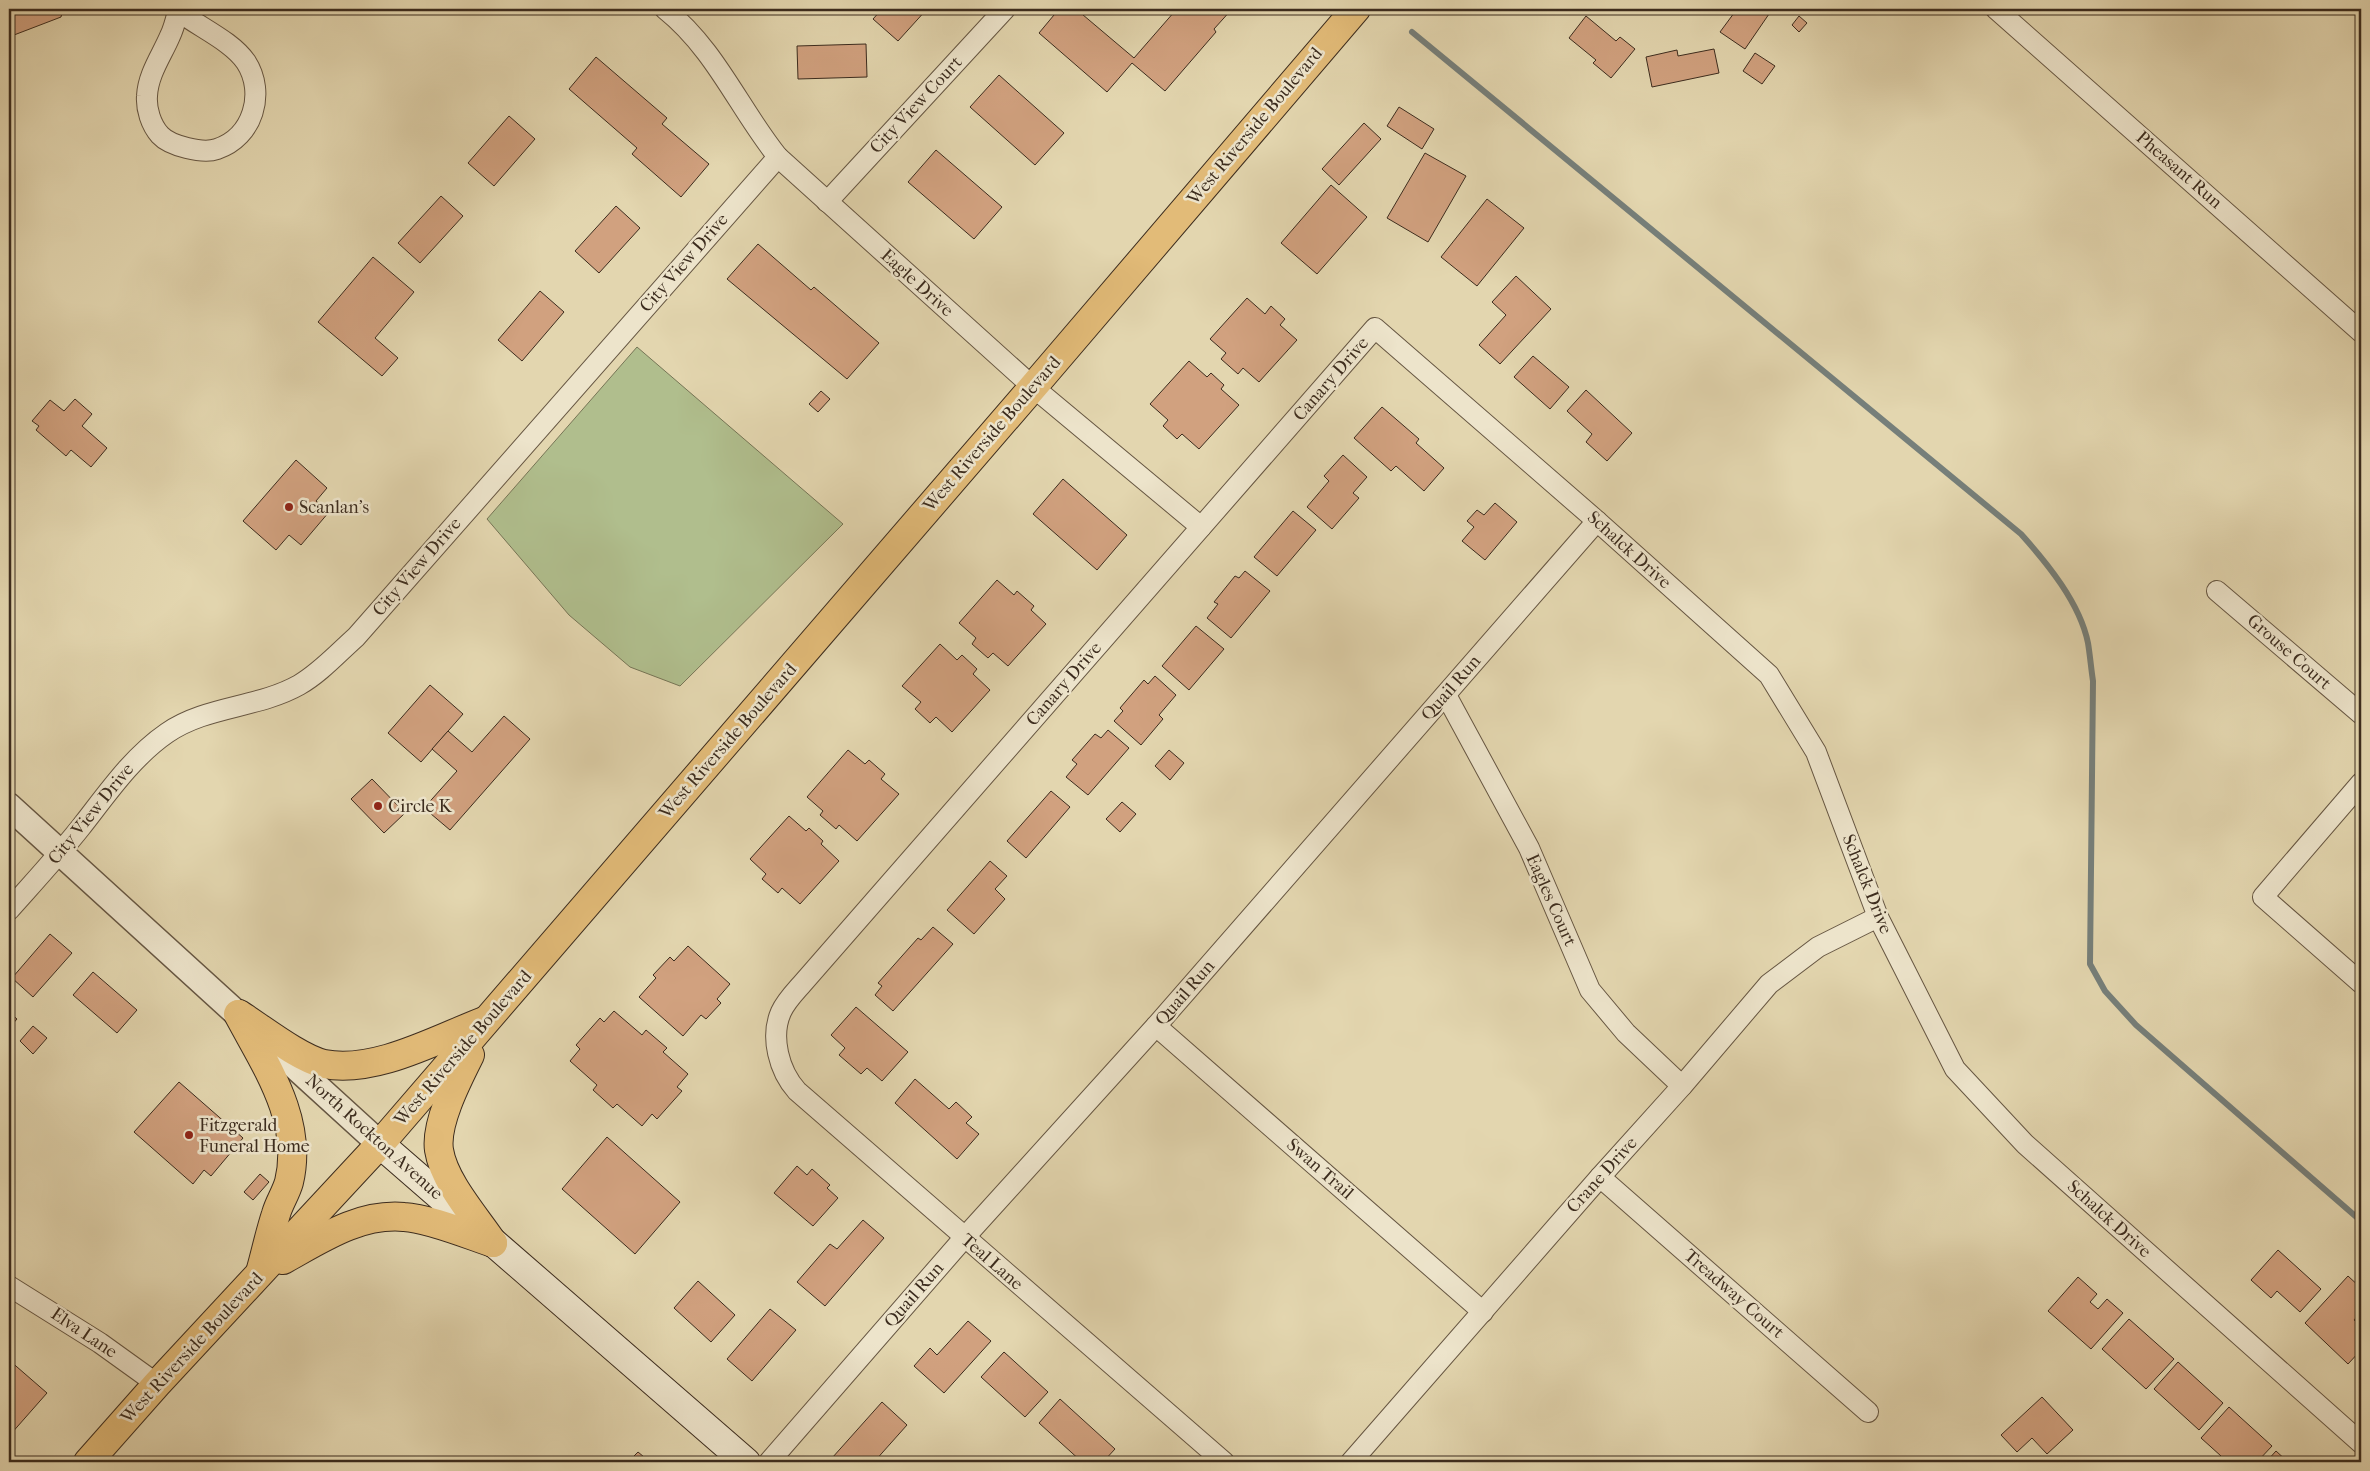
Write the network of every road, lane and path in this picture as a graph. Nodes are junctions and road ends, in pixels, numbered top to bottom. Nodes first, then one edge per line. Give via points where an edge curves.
1 (665, 9) edge
2 (1005, 9) edge
3 (1356, 9) edge
4 (1996, 9) edge
5 (177, 10) edge
6 (778, 157) junction
7 (827, 202) junction
8 (1375, 328) joint
9 (2361, 332) edge
10 (1033, 387) junction
11 (1597, 521) junction
12 (1201, 528) junction
13 (2217, 590) dead end
14 (1446, 695) junction
15 (2361, 714) edge
16 (2361, 783) edge
17 (9, 806) edge
18 (61, 852) junction
19 (9, 910) edge
20 (1878, 917) junction
21 (2361, 983) edge
22 (238, 1014) junction
23 (488, 1019) junction
24 (1156, 1026) junction
25 (778, 1050) joint
26 (1682, 1086) junction
27 (380, 1144) junction
28 (1600, 1177) junction
29 (964, 1238) junction
30 (493, 1242) junction
31 (260, 1273) junction
32 (9, 1286) edge
33 (1484, 1312) junction
34 (157, 1384) junction
35 (1868, 1412) dead end
36 (2361, 1443) edge
37 (88, 1462) edge
38 (746, 1462) edge
39 (769, 1462) edge
40 (1224, 1462) edge
41 (1351, 1462) edge

1 - 6 street, Eagle Drive via 700,42
2 - 7 street, City View Court
3 - 10 main road, West Riverside Boulevard
4 - 9 street, Pheasant Run
5 - 5 street via 230,47 245,61 254,80 256,99 250,122 238,137 217,150 198,151 160,136 150,118 147,96 154,67 172,34
6 - 7 street, Eagle Drive
6 - 18 street, City View Drive via 356,636 298,686 168,732 135,760
7 - 10 street, Eagle Drive
8 - 11 street, Schalck Drive
8 - 12 street, Canary Drive
10 - 12 street, Eagle Drive
10 - 23 main road, West Riverside Boulevard
11 - 14 street, Quail Run
11 - 20 street, Schalck Drive via 1770,676 1816,752
12 - 25 street, Canary Drive via 791,997 778,1025
13 - 15 street, Grouse Court
14 - 24 street, Quail Run
14 - 26 street, Eagles Court via 1529,848 1590,990 1626,1033
16 - 21 street via 2264,897
17 - 18 street, North Rockton Avenue
18 - 19 street, City View Drive
18 - 22 street, North Rockton Avenue
20 - 26 street, Crane Drive via 1818,947 1769,984
20 - 36 street, Schalck Drive via 1955,1069 2025,1144
22 - 23 main road via 305,1056 324,1064 354,1066 384,1060
22 - 27 street, North Rockton Avenue
22 - 31 main road via 284,1102 290,1130 292,1158 289,1182 276,1213
23 - 27 main road, West Riverside Boulevard
23 - 30 main road via 455,1084 443,1120 439,1148 447,1174
24 - 29 street, Quail Run
24 - 33 street, Swan Trail
25 - 29 street, Teal Lane via 787,1078 798,1091
26 - 28 street, Crane Drive
27 - 30 main road, North Rockton Avenue
27 - 31 main road, West Riverside Boulevard
28 - 33 street, Crane Drive
28 - 35 street, Treadway Court
29 - 39 street, Quail Run
29 - 40 street, Teal Lane
30 - 31 main road via 405,1217 370,1218 337,1229
30 - 38 main road, North Rockton Avenue
31 - 34 main road, West Riverside Boulevard
32 - 34 street, Elva Lane via 100,1343
33 - 41 street, Crane Drive
34 - 37 main road, West Riverside Boulevard

